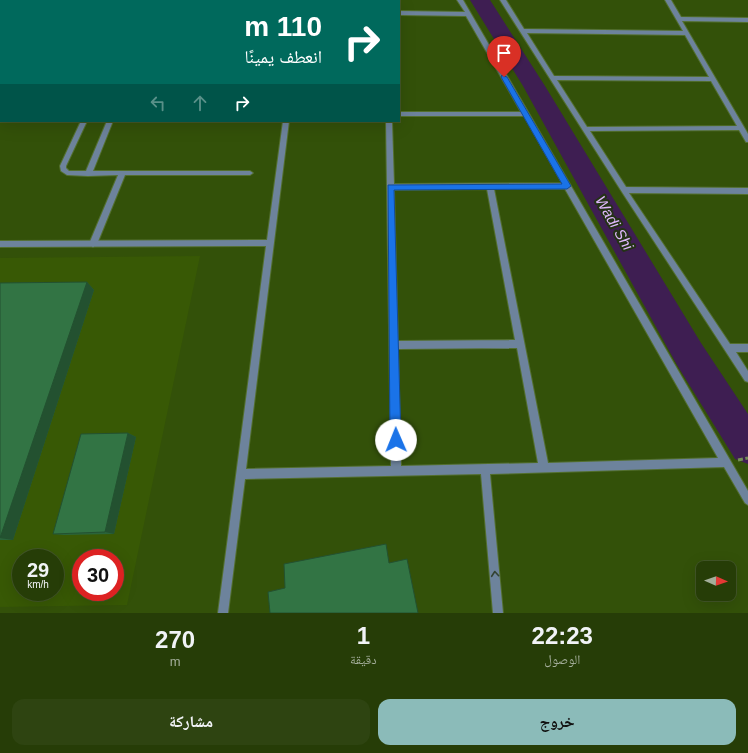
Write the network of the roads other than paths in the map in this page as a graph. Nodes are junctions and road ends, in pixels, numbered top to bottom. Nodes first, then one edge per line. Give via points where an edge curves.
1 (460, 0) edge
2 (503, 0) edge
3 (668, 0) edge
4 (400, 13) edge
5 (468, 14) junction
6 (679, 19) junction
7 (748, 20) edge
8 (524, 31) junction
9 (687, 33) junction
10 (553, 78) junction
11 (713, 79) junction
12 (400, 114) edge
13 (526, 114) junction
14 (84, 122) edge
15 (110, 122) edge
16 (286, 122) edge
17 (389, 122) edge
18 (741, 128) junction
19 (585, 129) junction
20 (748, 140) edge
21 (250, 173) dead end
22 (88, 174) junction
23 (122, 174) junction
24 (567, 186) junction
25 (490, 187) junction
26 (390, 188) junction
27 (624, 190) junction
28 (748, 191) edge
29 (271, 243) junction
30 (0, 244) edge
31 (93, 244) junction
32 (520, 344) junction
33 (394, 345) junction
34 (729, 348) junction
35 (748, 348) edge
36 (748, 378) edge
37 (726, 462) junction
38 (544, 468) junction
39 (485, 470) junction
40 (396, 471) junction
41 (241, 474) junction
42 (748, 500) edge
43 (223, 613) edge
44 (498, 613) edge

1 - 5 street
2 - 8 street
3 - 6 street
4 - 5 street
5 - 13 street
6 - 7 street
6 - 9 street
8 - 9 street
8 - 10 street
9 - 11 street
10 - 11 street
10 - 19 street
11 - 18 street
12 - 13 street
13 - 24 street
14 - 22 street via 63,169 70,174
15 - 22 street
16 - 29 street
17 - 26 street
18 - 19 street
18 - 20 street
19 - 27 street
21 - 23 street
22 - 23 street
23 - 31 street
24 - 25 street
24 - 37 street
25 - 26 street
25 - 32 street
26 - 33 street
27 - 28 street
27 - 34 street
29 - 31 street
29 - 41 street
30 - 31 street
32 - 33 street
32 - 38 street
33 - 40 street
34 - 35 street
34 - 36 street
37 - 38 street
37 - 42 street
38 - 39 street
39 - 40 street
44 -> 39 street
40 - 41 street
41 - 43 street

